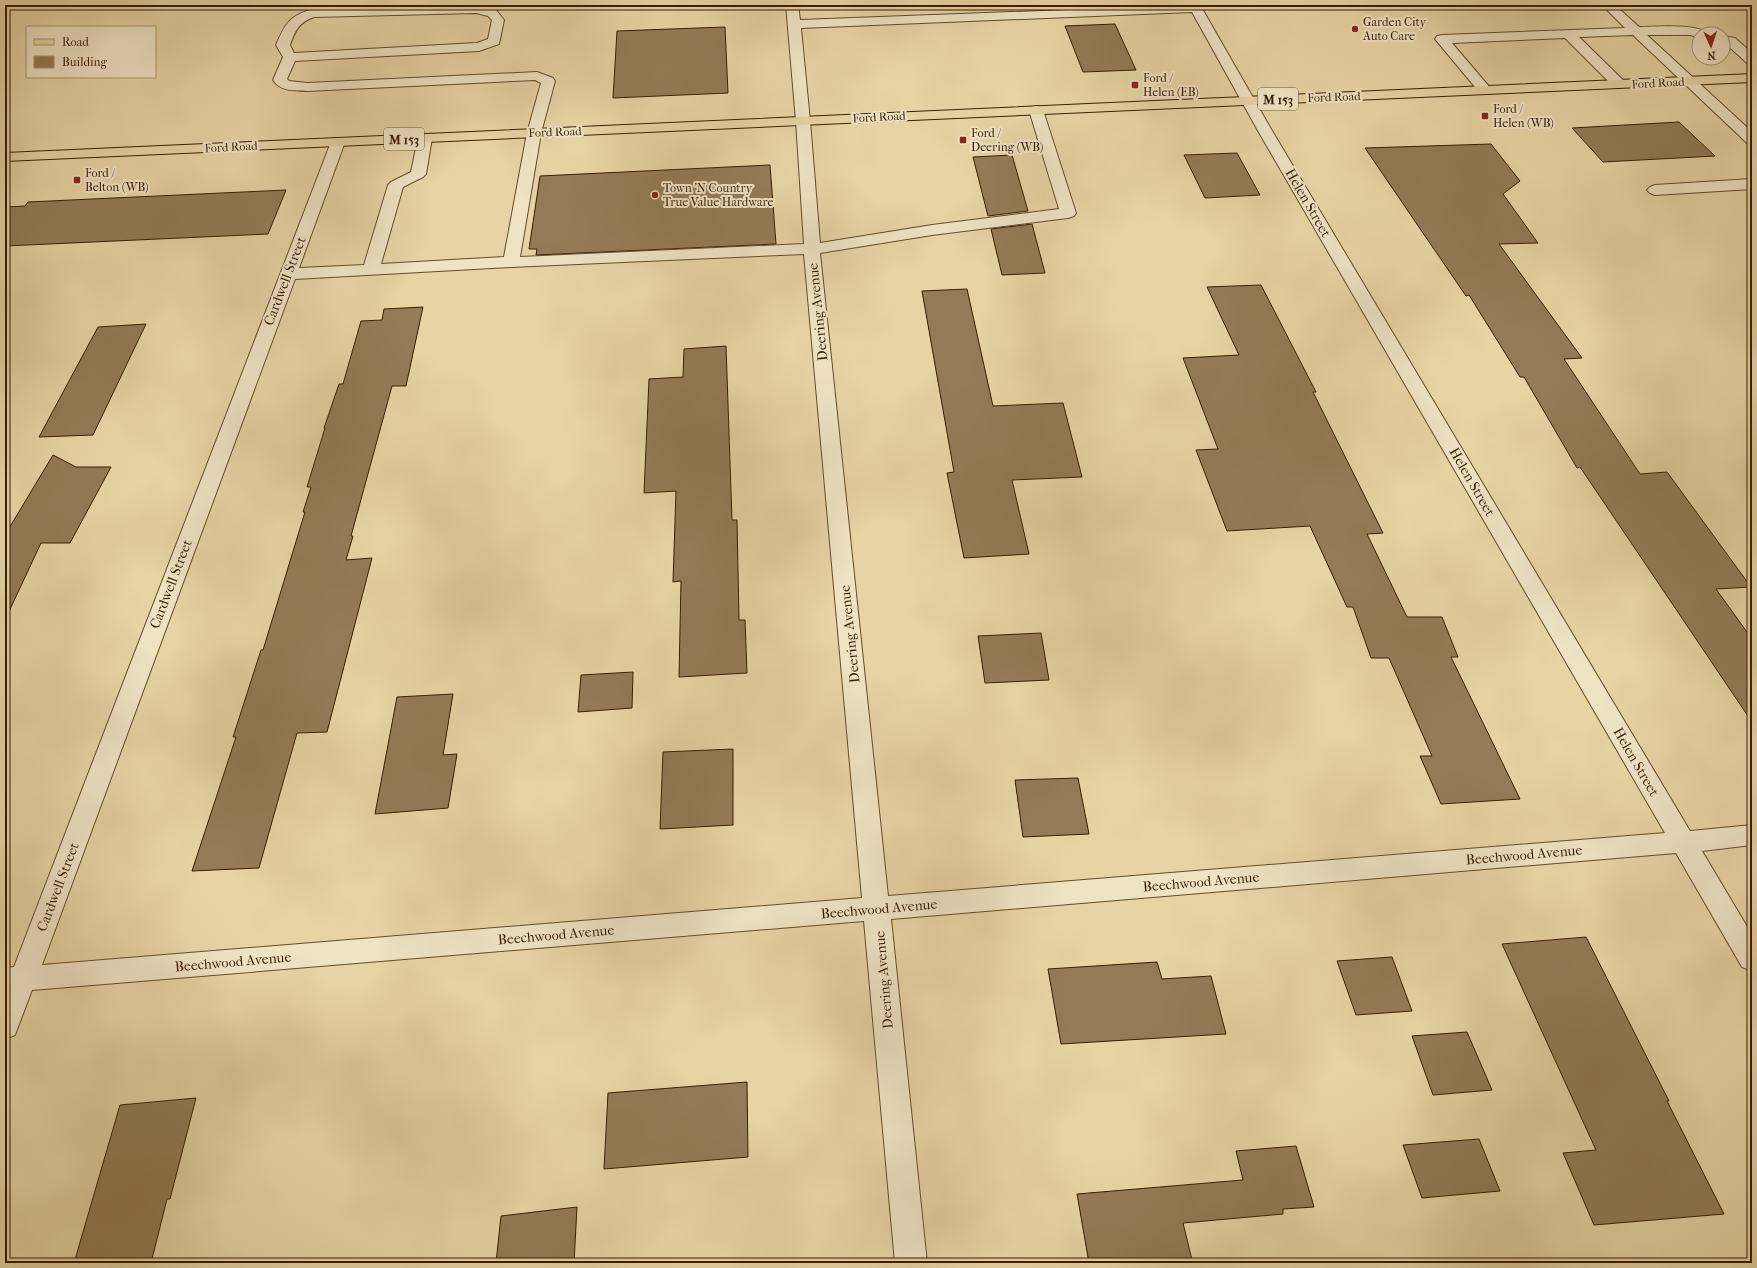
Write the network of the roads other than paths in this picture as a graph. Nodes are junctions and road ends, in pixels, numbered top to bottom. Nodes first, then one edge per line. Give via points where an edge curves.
1 (1608, 5) edge
2 (1195, 6) edge
3 (792, 14) edge
4 (1636, 31) junction
5 (1691, 31) edge
6 (1568, 34) junction
7 (1745, 39) dead end
8 (1731, 40) edge
9 (1731, 44) edge
10 (290, 57) junction
11 (1752, 60) edge
12 (1752, 78) edge
13 (1688, 81) junction
14 (1619, 84) junction
15 (1485, 90) junction
16 (1248, 100) junction
17 (1036, 110) junction
18 (803, 121) junction
19 (534, 133) junction
20 (425, 138) junction
21 (1752, 140) edge
22 (338, 142) junction
23 (5, 157) edge
24 (1752, 184) edge
25 (1655, 190) dead end
26 (812, 248) junction
27 (511, 262) junction
28 (371, 270) junction
29 (287, 274) junction
30 (1752, 835) edge
31 (1683, 842) junction
32 (878, 909) junction
33 (1752, 958) edge
34 (14, 979) edge
35 (5, 1026) edge
36 (911, 1263) edge

1 - 4 street
2 - 3 street
2 - 16 street, Helen Street
3 - 18 street, Deering Avenue
4 - 5 street
4 - 6 street
4 - 13 street
6 - 14 street
6 - 15 street via 1442,39
7 - 8 street
9 - 11 street
10 - 10 street via 283,45 290,27 299,17 313,13 476,9 492,13 498,20 494,41 479,48
10 - 19 street via 280,80 285,85 537,76 548,81
12 - 13 main road, Ford Road / M 153
13 - 14 main road, Ford Road / M 153
13 - 21 street
14 - 15 main road, Ford Road / M 153
15 - 16 main road, Ford Road / M 153
16 - 17 main road, Ford Road / M 153
16 - 31 street, Helen Street
17 - 18 main road, Ford Road / M 153
17 - 26 street via 1068,213
18 - 19 main road, Ford Road / M 153
18 - 26 street, Deering Avenue
19 - 20 main road, Ford Road / M 153
19 - 27 street
20 - 22 main road, Ford Road / M 153
20 - 28 street via 418,174 396,185
22 - 23 main road, Ford Road / M 153
22 - 29 street, Cardwell Street
24 - 25 street
26 - 27 street
26 - 32 street, Deering Avenue
27 - 28 street
28 - 29 street
29 - 34 street, Cardwell Street
30 - 31 street, Beechwood Avenue
31 - 32 street, Beechwood Avenue
31 - 33 street, Helen Street
32 - 34 street, Beechwood Avenue
32 - 36 street, Deering Avenue
34 - 35 street, Cardwell Street

